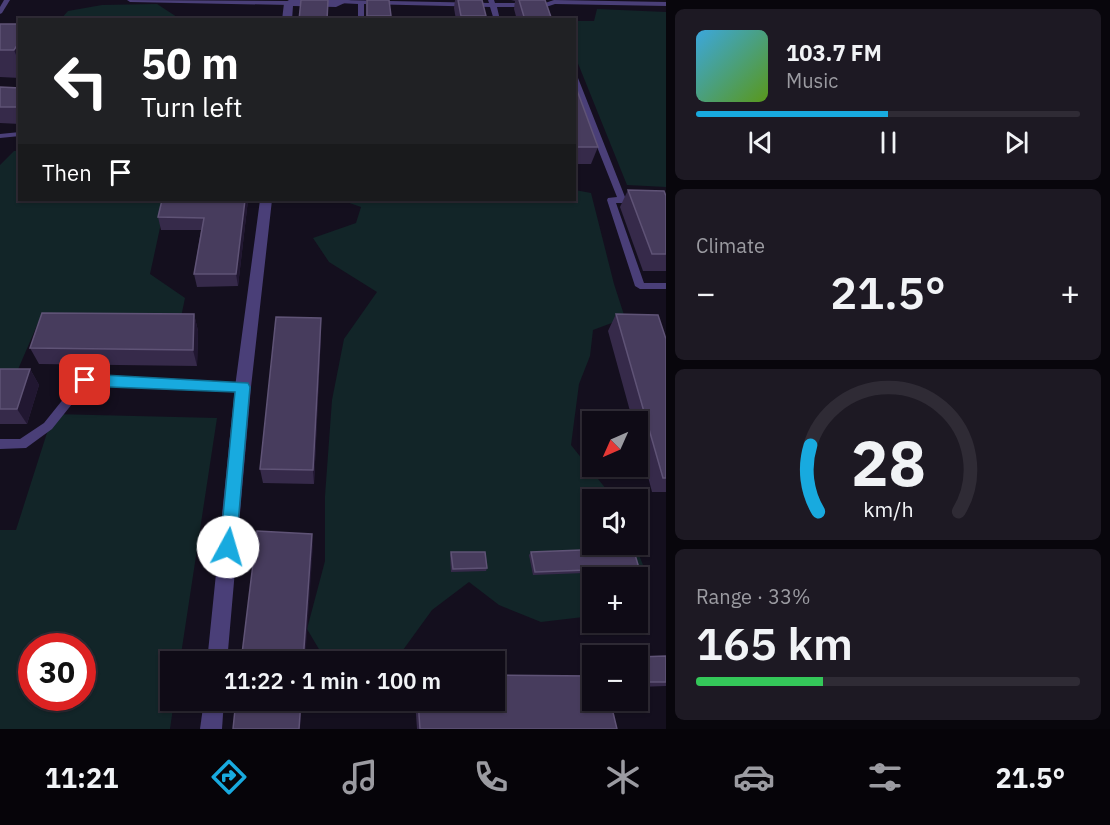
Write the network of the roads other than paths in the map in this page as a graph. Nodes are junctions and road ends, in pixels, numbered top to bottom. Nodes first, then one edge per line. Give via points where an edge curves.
1 (8, 0) edge
2 (130, 0) edge
3 (343, 1) edge
4 (492, 2) edge
5 (289, 3) junction
6 (361, 3) junction
7 (666, 4) edge
8 (0, 12) edge
9 (287, 18) edge
10 (361, 18) edge
11 (496, 18) edge
12 (576, 83) edge
13 (18, 134) edge
14 (0, 136) edge
15 (622, 200) junction
16 (644, 200) edge
17 (266, 201) edge
18 (666, 286) edge
19 (243, 387) junction
20 (0, 444) edge
21 (219, 651) edge
22 (213, 711) edge
23 (211, 729) edge

1 - 8 lane
2 - 5 lane
3 - 5 street
3 - 6 lane
4 - 6 lane
4 - 7 lane via 547,8 554,2
4 - 11 lane
5 - 9 street
6 - 10 lane
12 - 15 lane
13 - 14 lane
15 - 16 lane
15 - 18 lane via 611,200 640,286
17 - 19 street
19 - 20 lane via 85,380 48,426 22,444
19 - 21 street
22 - 23 street

